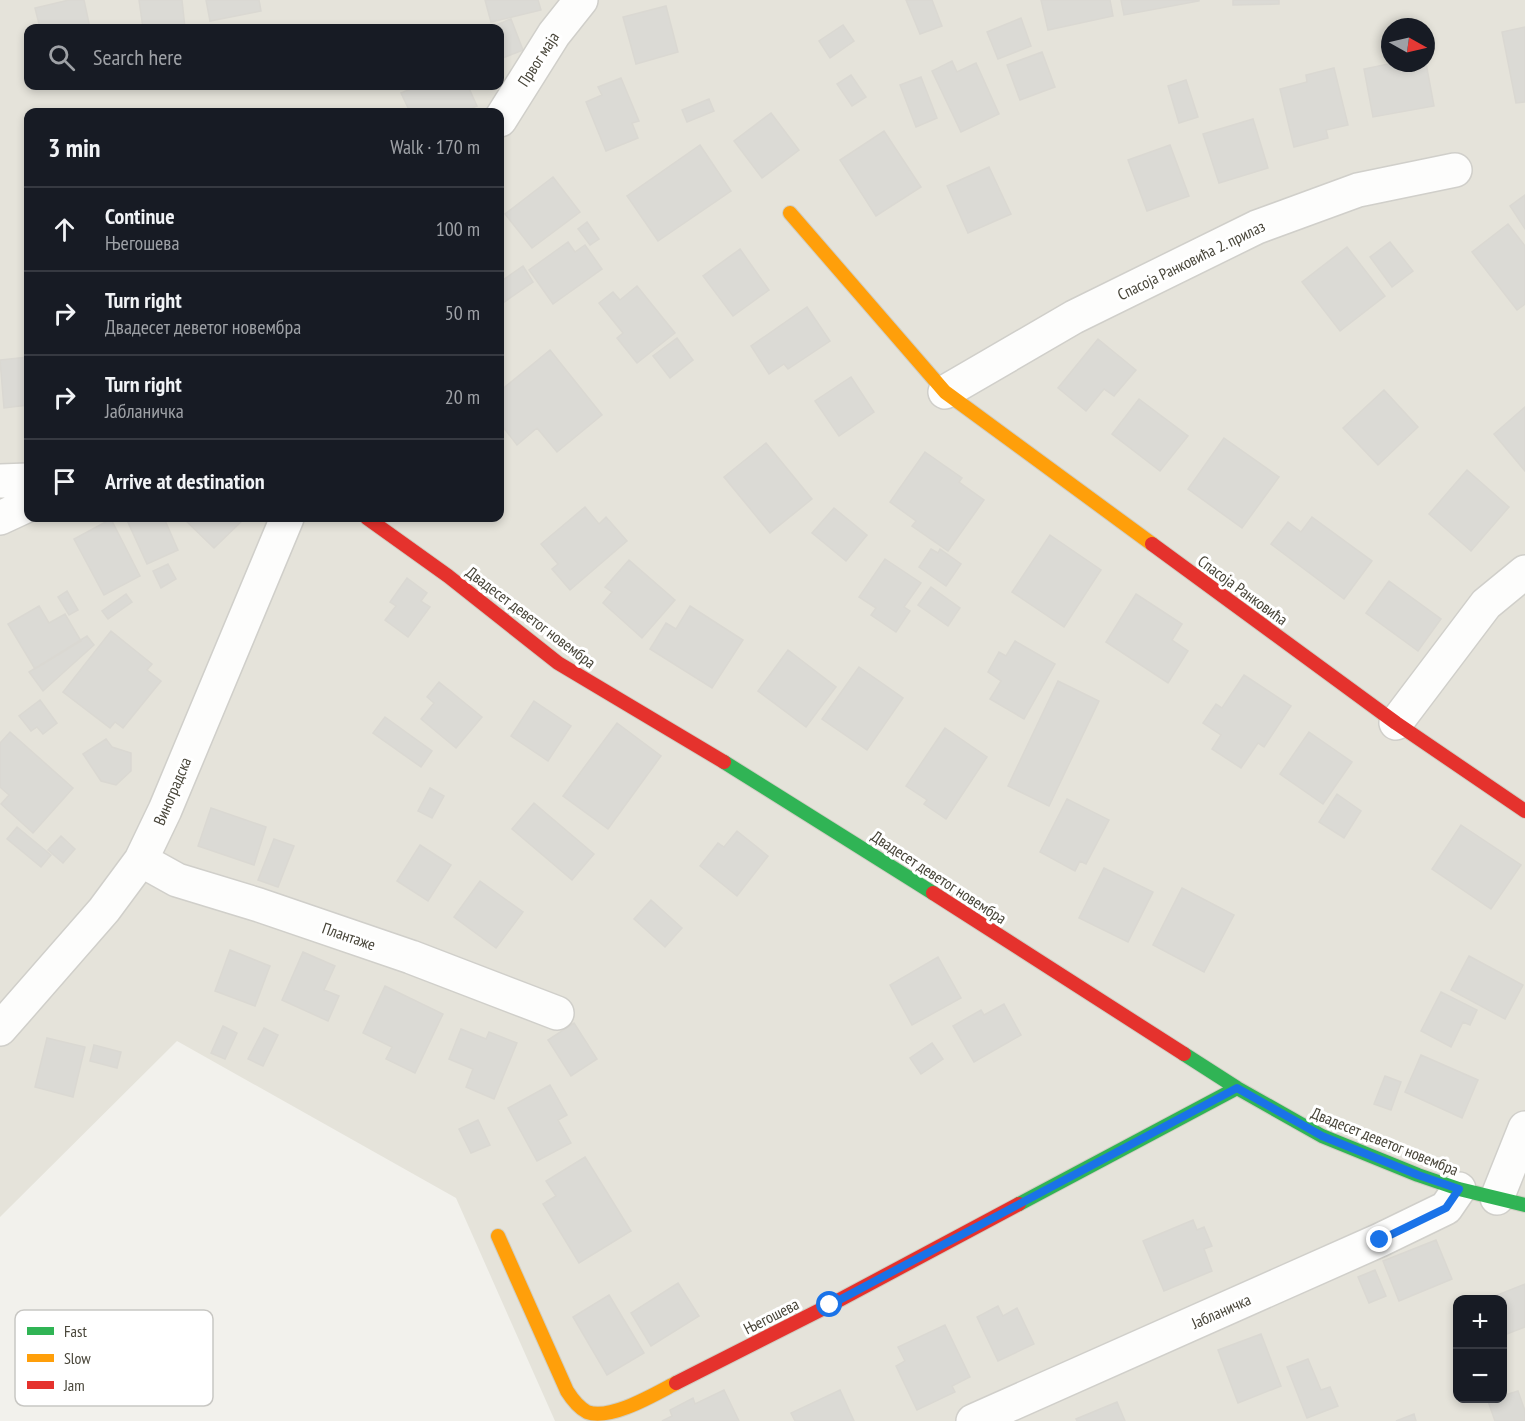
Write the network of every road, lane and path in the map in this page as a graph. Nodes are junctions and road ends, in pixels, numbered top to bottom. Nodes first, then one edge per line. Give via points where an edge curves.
1 (580, 0) edge
2 (504, 114) edge
3 (1455, 170) dead end
4 (790, 213) dead end
5 (945, 392) junction
6 (0, 480) edge
7 (24, 480) edge
8 (24, 507) edge
9 (0, 518) edge
10 (284, 522) edge
11 (372, 522) edge
12 (1525, 572) edge
13 (1396, 723) junction
14 (1525, 811) edge
15 (141, 860) junction
16 (557, 1013) dead end
17 (0, 1029) edge
18 (1237, 1088) junction
19 (1525, 1128) edge
20 (1459, 1189) junction
21 (1511, 1201) edge
22 (498, 1236) dead end
23 (973, 1421) edge

1 - 2 street, Првог маја
3 - 5 street, Спасоја Ранковића 2. прилаз via 1358,190 1257,227 1074,317
4 - 5 street, Спасоја Ранковића
5 - 13 street, Спасоја Ранковића
6 - 7 street
8 - 9 street
10 - 15 street, Виноградска
11 - 18 street, Двадесет деветог новембра via 558,663 874,855
12 - 13 street via 1486,604
13 - 14 street, Спасоја Ранковића
15 - 16 street, Плантаже via 177,880 411,957
15 - 17 street, Виноградска via 104,910
18 - 20 street, Двадесет деветог новембра via 1322,1136
18 - 22 street, Његошева via 830,1305 606,1415 588,1413 576,1405 567,1391
19 - 21 street
20 - 21 street, Двадесет деветог новембра
20 - 23 street, Јабланичка via 1446,1208 1380,1240

